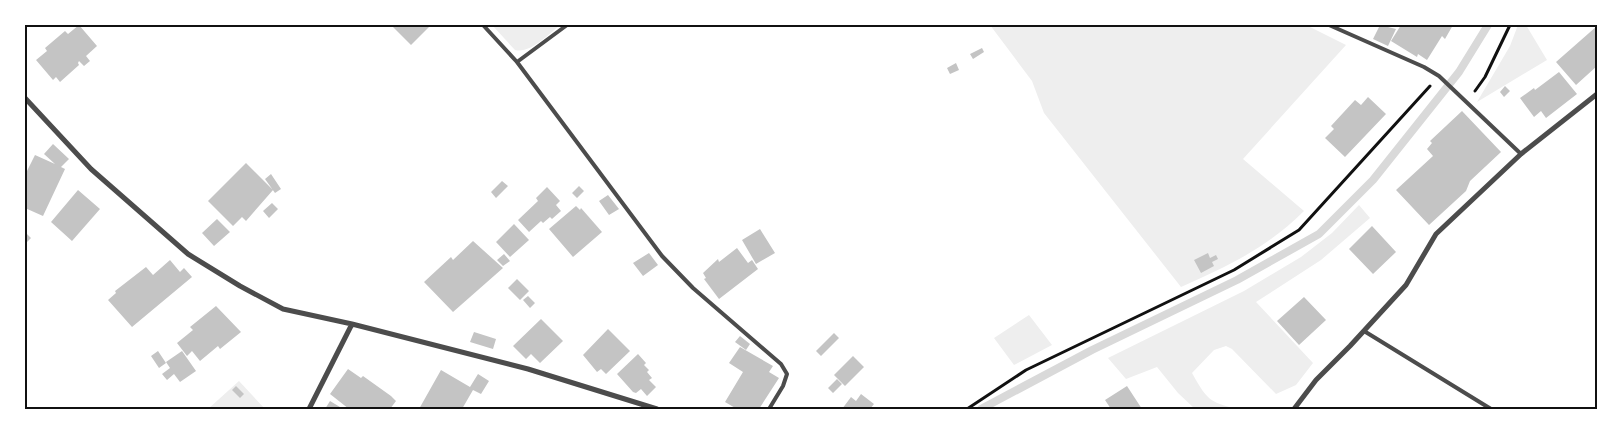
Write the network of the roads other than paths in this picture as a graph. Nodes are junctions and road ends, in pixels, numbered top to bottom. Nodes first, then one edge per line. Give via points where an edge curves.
1 (483, 25) edge
2 (567, 25) edge
3 (1329, 25) edge
4 (517, 62) junction
5 (1597, 94) edge
6 (25, 98) edge
7 (1521, 154) junction
8 (352, 324) junction
9 (1364, 331) junction
10 (309, 409) edge
11 (657, 409) edge
12 (768, 409) edge
13 (1294, 409) edge
14 (1491, 409) edge

1 - 4 lane
2 - 4 lane
3 - 7 lane via 1439,76
4 - 12 lane via 662,256 693,288 781,364 788,374
5 - 7 street
6 - 8 street via 92,168 188,254 283,309
7 - 9 street via 1436,234 1406,285
8 - 10 street
8 - 11 street via 528,369
9 - 13 street via 1316,380
9 - 14 lane

